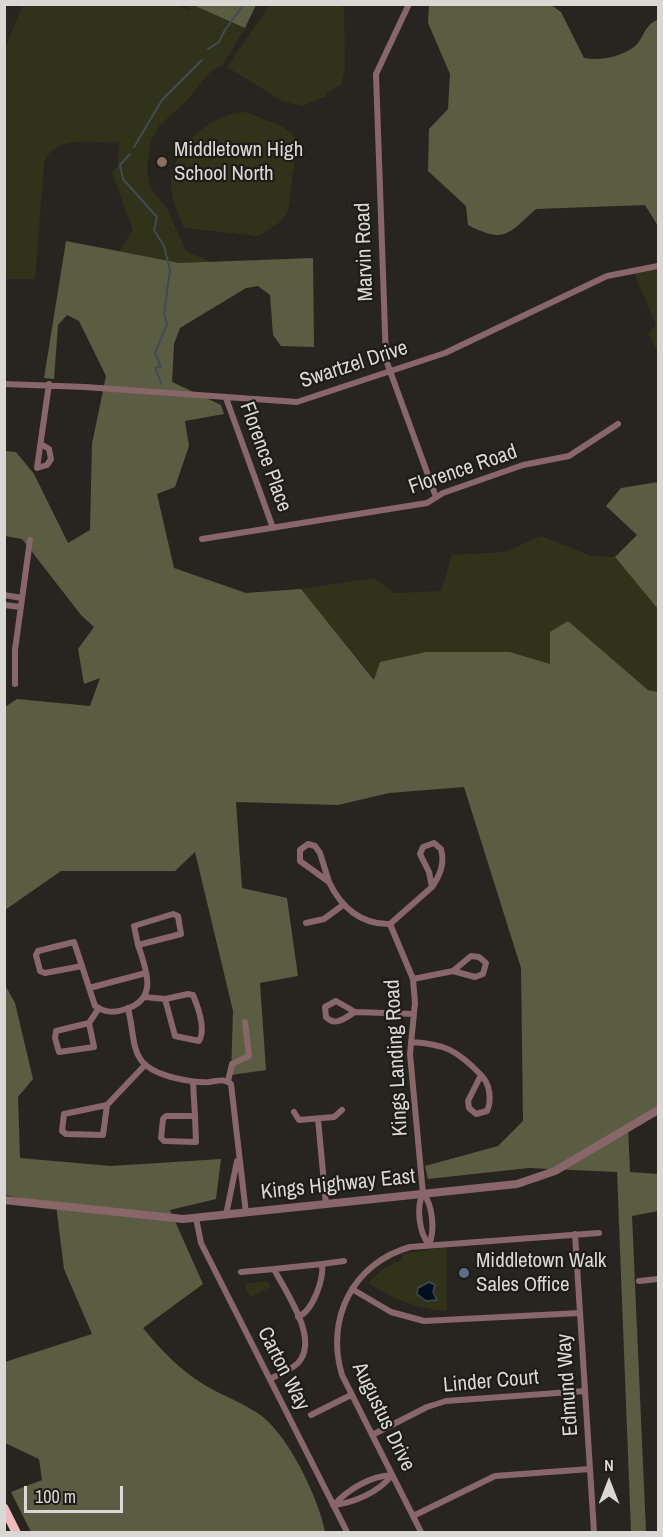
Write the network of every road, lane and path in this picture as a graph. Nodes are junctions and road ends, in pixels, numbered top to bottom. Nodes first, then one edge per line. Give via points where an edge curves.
1 (409, 4) edge
2 (658, 266) edge
3 (389, 371) junction
4 (4, 384) edge
5 (49, 384) junction
6 (226, 398) junction
7 (618, 424) dead end
8 (41, 444) dead end
9 (436, 496) junction
10 (273, 528) junction
11 (202, 538) dead end
12 (30, 540) dead end
13 (4, 595) edge
14 (22, 598) junction
15 (4, 605) edge
16 (21, 607) junction
17 (15, 684) dead end
18 (329, 882) junction
19 (432, 887) junction
20 (343, 905) junction
21 (306, 923) dead end
22 (390, 924) junction
23 (138, 945) junction
24 (82, 966) junction
25 (453, 971) junction
26 (146, 973) junction
27 (412, 979) junction
28 (88, 988) junction
29 (145, 997) junction
30 (165, 999) junction
31 (99, 1008) junction
32 (128, 1008) junction
33 (355, 1012) junction
34 (414, 1014) junction
35 (245, 1022) dead end
36 (89, 1023) junction
37 (411, 1042) junction
38 (144, 1066) junction
39 (481, 1075) junction
40 (228, 1081) junction
41 (193, 1082) junction
42 (107, 1105) junction
43 (342, 1110) dead end
44 (658, 1110) edge
45 (294, 1112) dead end
46 (195, 1116) junction
47 (318, 1119) junction
48 (238, 1158) junction
49 (423, 1194) junction
50 (4, 1200) edge
51 (326, 1205) junction
52 (246, 1213) junction
53 (225, 1215) junction
54 (196, 1218) junction
55 (599, 1233) dead end
56 (575, 1234) junction
57 (429, 1244) junction
58 (344, 1262) dead end
59 (322, 1264) junction
60 (274, 1269) junction
61 (241, 1272) dead end
62 (658, 1279) edge
63 (639, 1281) dead end
64 (352, 1288) junction
65 (580, 1313) junction
66 (298, 1317) junction
67 (270, 1379) junction
68 (585, 1391) junction
69 (351, 1395) junction
70 (311, 1415) dead end
71 (372, 1435) junction
72 (590, 1469) junction
73 (392, 1475) junction
74 (333, 1505) junction
75 (4, 1508) edge
76 (413, 1516) junction
77 (16, 1533) edge
78 (347, 1533) edge
79 (421, 1533) edge
80 (594, 1533) edge

1 - 3 street, Marvin Road via 376,74 385,352
2 - 3 street, Swartzel Drive via 607,276 473,341
3 - 6 street, Swartzel Drive via 297,402
3 - 9 street, Marvin Road
4 - 5 street, Swartzel Drive
5 - 6 street, Swartzel Drive
5 - 8 street
6 - 10 street, Florence Place
7 - 9 street, Florence Road via 569,456 523,465
9 - 10 street, Florence Road via 427,503
10 - 11 street, Florence Road
12 - 14 street
13 - 14 street
14 - 16 street
15 - 16 street
16 - 17 street
18 - 18 street via 318,849 312,844 302,848 300,861
18 - 20 street
19 - 19 street via 442,861 439,846 429,843 420,854
19 - 22 street
20 - 21 street via 324,919
20 - 22 street via 365,920
22 - 27 street, Kings Landing Road
23 - 23 street via 178,935 178,916 136,924
23 - 26 street
24 - 24 street via 42,973 36,953 74,942
24 - 28 street
25 - 25 street via 471,956 486,963 479,976
25 - 27 street
26 - 28 street
26 - 29 street
27 - 34 street, Kings Landing Road
28 - 31 street
29 - 30 street
29 - 32 street
30 - 30 street via 193,995 201,1039 175,1036
31 - 32 street via 111,1012
31 - 36 street
32 - 38 street via 136,1052
33 - 33 street via 334,1022 324,1012 328,1003 336,1000
33 - 34 street
34 - 37 street, Kings Landing Road
35 - 40 street via 249,1056 232,1064
36 - 36 street via 94,1047 59,1052 56,1031
37 - 39 street via 446,1046
37 - 49 street, Kings Landing Road
38 - 41 street
38 - 42 street
39 - 39 street via 490,1103 487,1111 480,1114 468,1105
40 - 41 street
40 - 48 street
41 - 46 street
42 - 42 street via 103,1135 62,1131 64,1114
43 - 47 street via 334,1117
44 - 49 street, Kings Highway East via 543,1176 517,1184
45 - 47 street via 299,1120
46 - 46 street via 196,1142 161,1138 164,1117
47 - 51 street
48 - 52 street
48 - 53 street
49 - 51 street, Kings Highway East
49 - 57 street, Kings Landing Road via 429,1200
50 - 54 street, Kings Highway East
51 - 52 street, Kings Highway East
52 - 53 street, Kings Highway East
53 - 54 street, Kings Highway East
54 - 67 street, Carton Way via 201,1243
55 - 56 street, Augustus Drive
56 - 57 street, Augustus Drive
56 - 65 street, Edmund Way
57 - 64 street, Augustus Drive via 403,1249 382,1259
58 - 59 street
59 - 60 street
59 - 66 street via 322,1275 308,1310
60 - 61 street
60 - 66 street
62 - 63 street
64 - 65 street via 391,1312 424,1321
64 - 69 street, Augustus Drive via 342,1308 336,1342
65 - 68 street, Edmund Way
66 - 67 street via 306,1338 304,1354 294,1366
67 - 74 street, Carton Way
68 - 71 street, Linder Court via 446,1401
68 - 72 street, Edmund Way
69 - 70 street
69 - 71 street, Augustus Drive
71 - 73 street, Augustus Drive
72 - 76 street via 495,1476
72 - 80 street, Edmund Way
73 - 74 street via 370,1480
73 - 74 street via 385,1485 348,1504
73 - 76 street, Augustus Drive
74 - 78 street, Carton Way
75 - 77 highway
76 - 79 street, Augustus Drive

